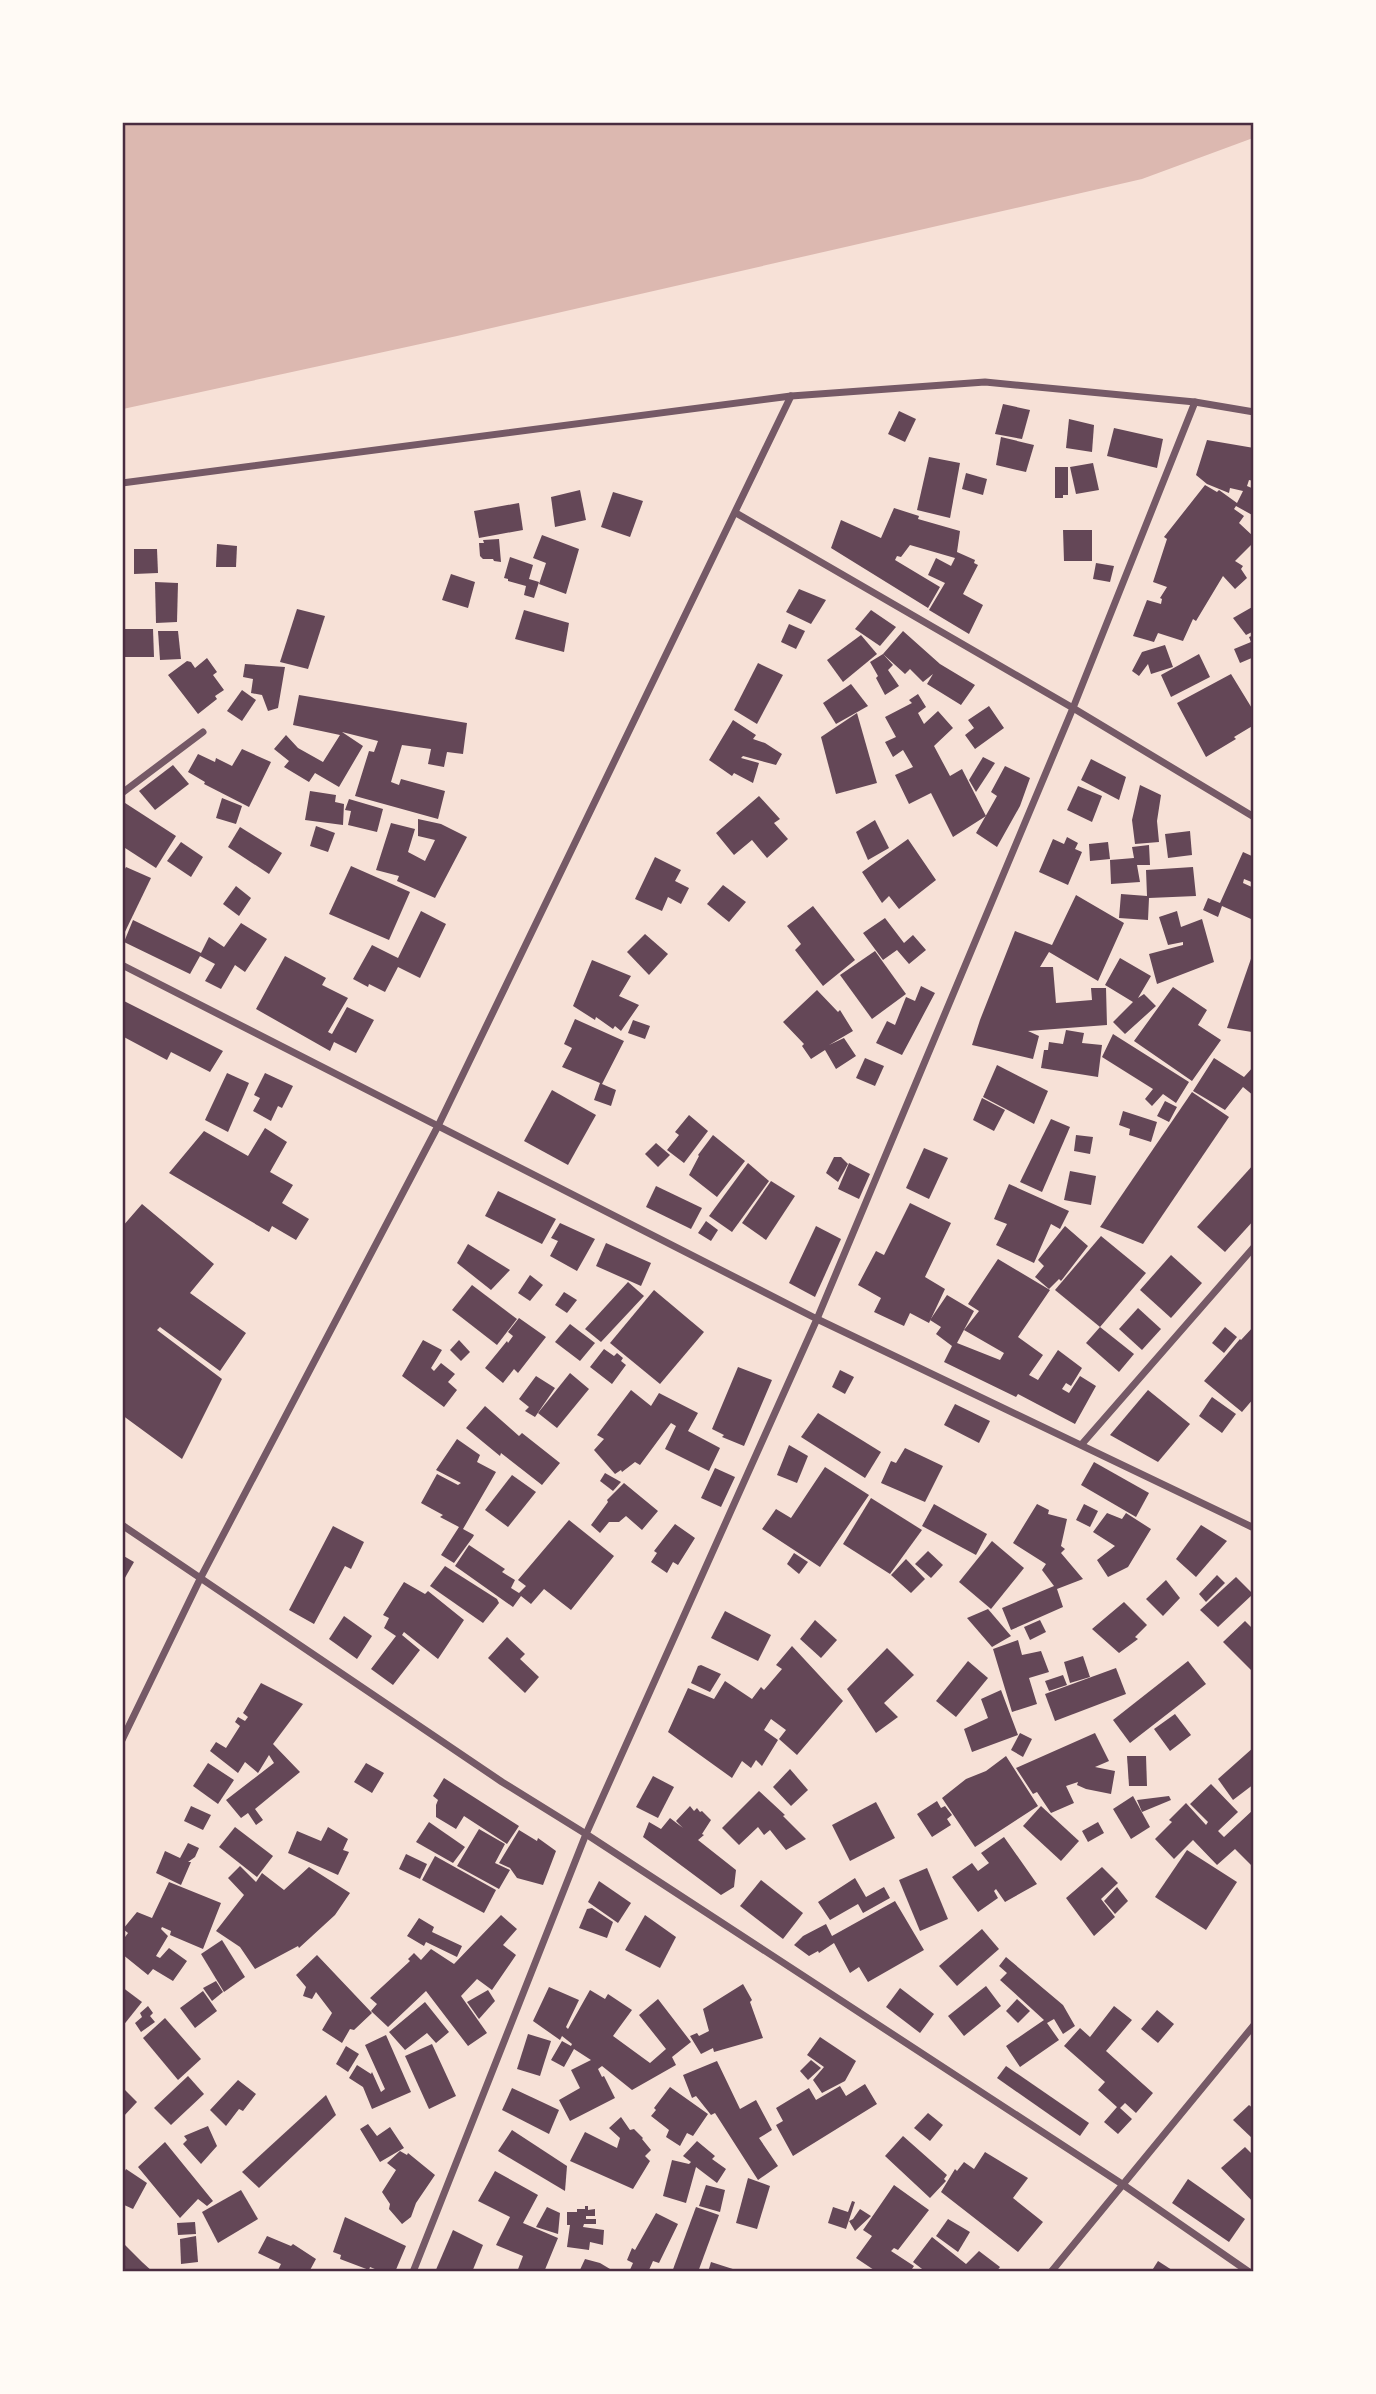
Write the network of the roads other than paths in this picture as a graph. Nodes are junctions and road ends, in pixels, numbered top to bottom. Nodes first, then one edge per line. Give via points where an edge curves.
1 (791, 396) junction
2 (1195, 402) junction
3 (1254, 412) edge
4 (122, 483) edge
5 (736, 513) junction
6 (1073, 708) junction
7 (203, 732) dead end
8 (122, 793) edge
9 (1254, 817) edge
10 (122, 965) edge
11 (438, 1126) junction
12 (1254, 1247) edge
13 (817, 1319) junction
14 (1082, 1444) junction
15 (122, 1525) edge
16 (1254, 1528) edge
17 (201, 1577) junction
18 (122, 1740) edge
19 (586, 1834) junction
20 (1254, 2025) edge
21 (1122, 2184) junction
22 (414, 2272) edge
23 (1051, 2272) edge
24 (1249, 2272) edge

1 - 2 street via 985,382
1 - 4 street
1 - 5 street
2 - 3 street
2 - 6 street
5 - 6 street
5 - 11 street
6 - 9 street
6 - 13 street
7 - 8 street
10 - 11 street
11 - 13 street
11 - 17 street
12 - 14 street
13 - 14 street
13 - 19 street
14 - 16 street
15 - 17 street
17 - 18 street
17 - 19 street
19 - 21 street
19 - 22 street
20 - 21 street
21 - 23 street
21 - 24 street

